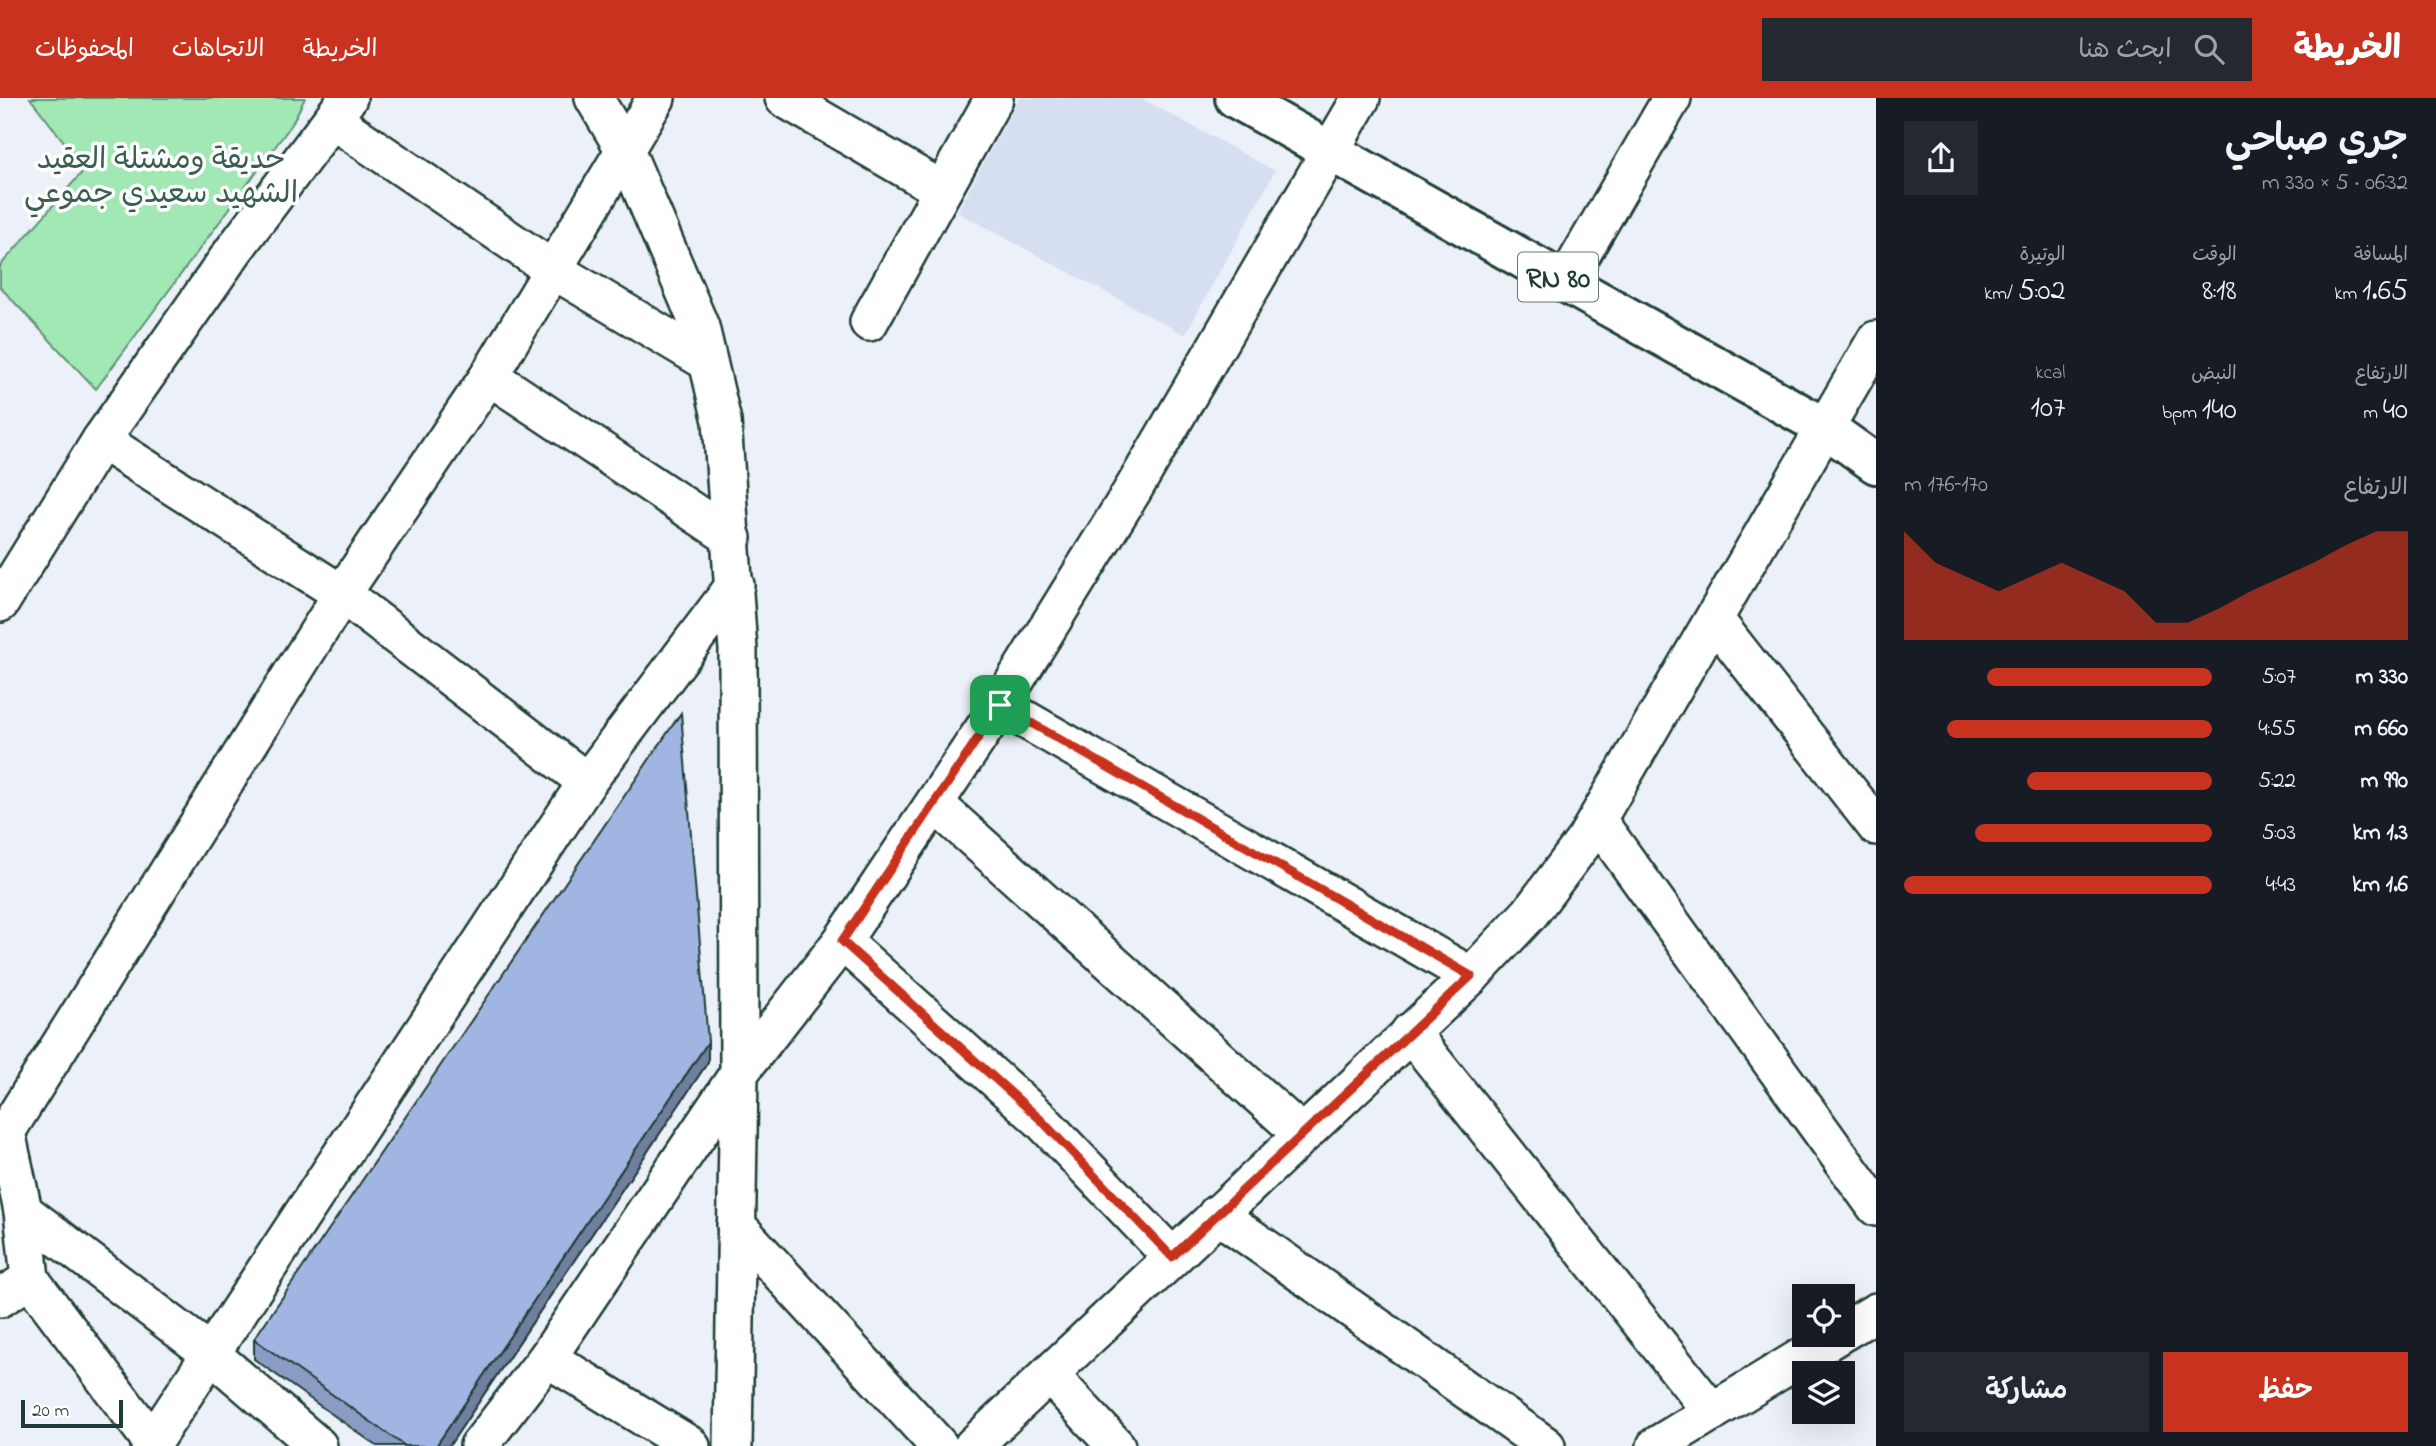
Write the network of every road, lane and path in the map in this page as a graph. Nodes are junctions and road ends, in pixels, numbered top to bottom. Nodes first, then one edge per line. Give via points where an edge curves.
1 (594, 98) edge
2 (656, 98) edge
3 (784, 98) edge
4 (994, 98) edge
5 (1235, 98) edge
6 (1361, 98) edge
7 (1672, 98) edge
8 (340, 109) edge
9 (626, 152) junction
10 (1330, 152) junction
11 (942, 190) junction
12 (552, 269) junction
13 (1566, 282) junction
14 (869, 322) dead end
15 (1876, 340) edge
16 (708, 362) junction
17 (489, 376) junction
18 (1826, 428) junction
19 (101, 440) junction
20 (1876, 464) edge
21 (732, 538) junction
22 (736, 584) junction
23 (342, 594) junction
24 (0, 603) edge
25 (1714, 619) junction
26 (1000, 705) junction
27 (587, 782) junction
28 (935, 804) junction
29 (1597, 820) junction
30 (1876, 826) edge
31 (842, 941) junction
32 (1471, 976) junction
33 (1410, 1032) junction
34 (739, 1073) junction
35 (2, 1132) edge
36 (1302, 1134) junction
37 (1876, 1207) edge
38 (23, 1211) junction
39 (1217, 1214) junction
40 (736, 1225) junction
41 (1172, 1257) junction
42 (15, 1288) edge
43 (1876, 1312) edge
44 (1855, 1325) edge
45 (1818, 1347) edge
46 (211, 1354) junction
47 (547, 1357) junction
48 (1049, 1374) junction
49 (1712, 1412) junction
50 (152, 1444) edge
51 (318, 1446) edge
52 (479, 1446) edge
53 (691, 1446) edge
54 (733, 1446) edge
55 (939, 1446) edge
56 (973, 1446) edge
57 (1116, 1446) edge
58 (1546, 1446) edge
59 (1656, 1446) edge

1 - 9 street
2 - 9 street
3 - 11 street
4 - 11 street
5 - 10 main road, RN 80
6 - 10 street
7 - 13 street
8 - 12 street
8 - 19 street
9 - 12 street
9 - 16 street via 700,327
10 - 13 main road, RN 80
10 - 26 street via 1134,488
11 - 14 street
12 - 16 street
12 - 17 street
13 - 18 main road, RN 80
15 - 18 street
16 - 21 street via 722,421
17 - 21 street
17 - 23 street
18 - 20 main road, RN 80
18 - 25 street
19 - 23 street
19 - 24 street
21 - 22 street
22 - 27 street
22 - 34 street
23 - 27 street
23 - 35 street
25 - 29 street
25 - 30 street
26 - 28 street
26 - 32 street
27 - 46 street
28 - 31 street
28 - 36 street
29 - 32 street via 1530,913
29 - 37 street
31 - 34 street
31 - 41 street via 1041,1120
32 - 33 street
33 - 36 street
33 - 49 street
34 - 40 street
34 - 47 street
35 - 38 street
36 - 39 street
38 - 42 street
38 - 46 street
39 - 41 street
39 - 58 street
40 - 54 street
40 - 55 street
41 - 48 street
42 - 50 street
43 - 44 street
45 - 49 street
46 - 50 street
46 - 51 street
47 - 52 street
47 - 53 street
48 - 56 street
48 - 57 street
49 - 59 street

